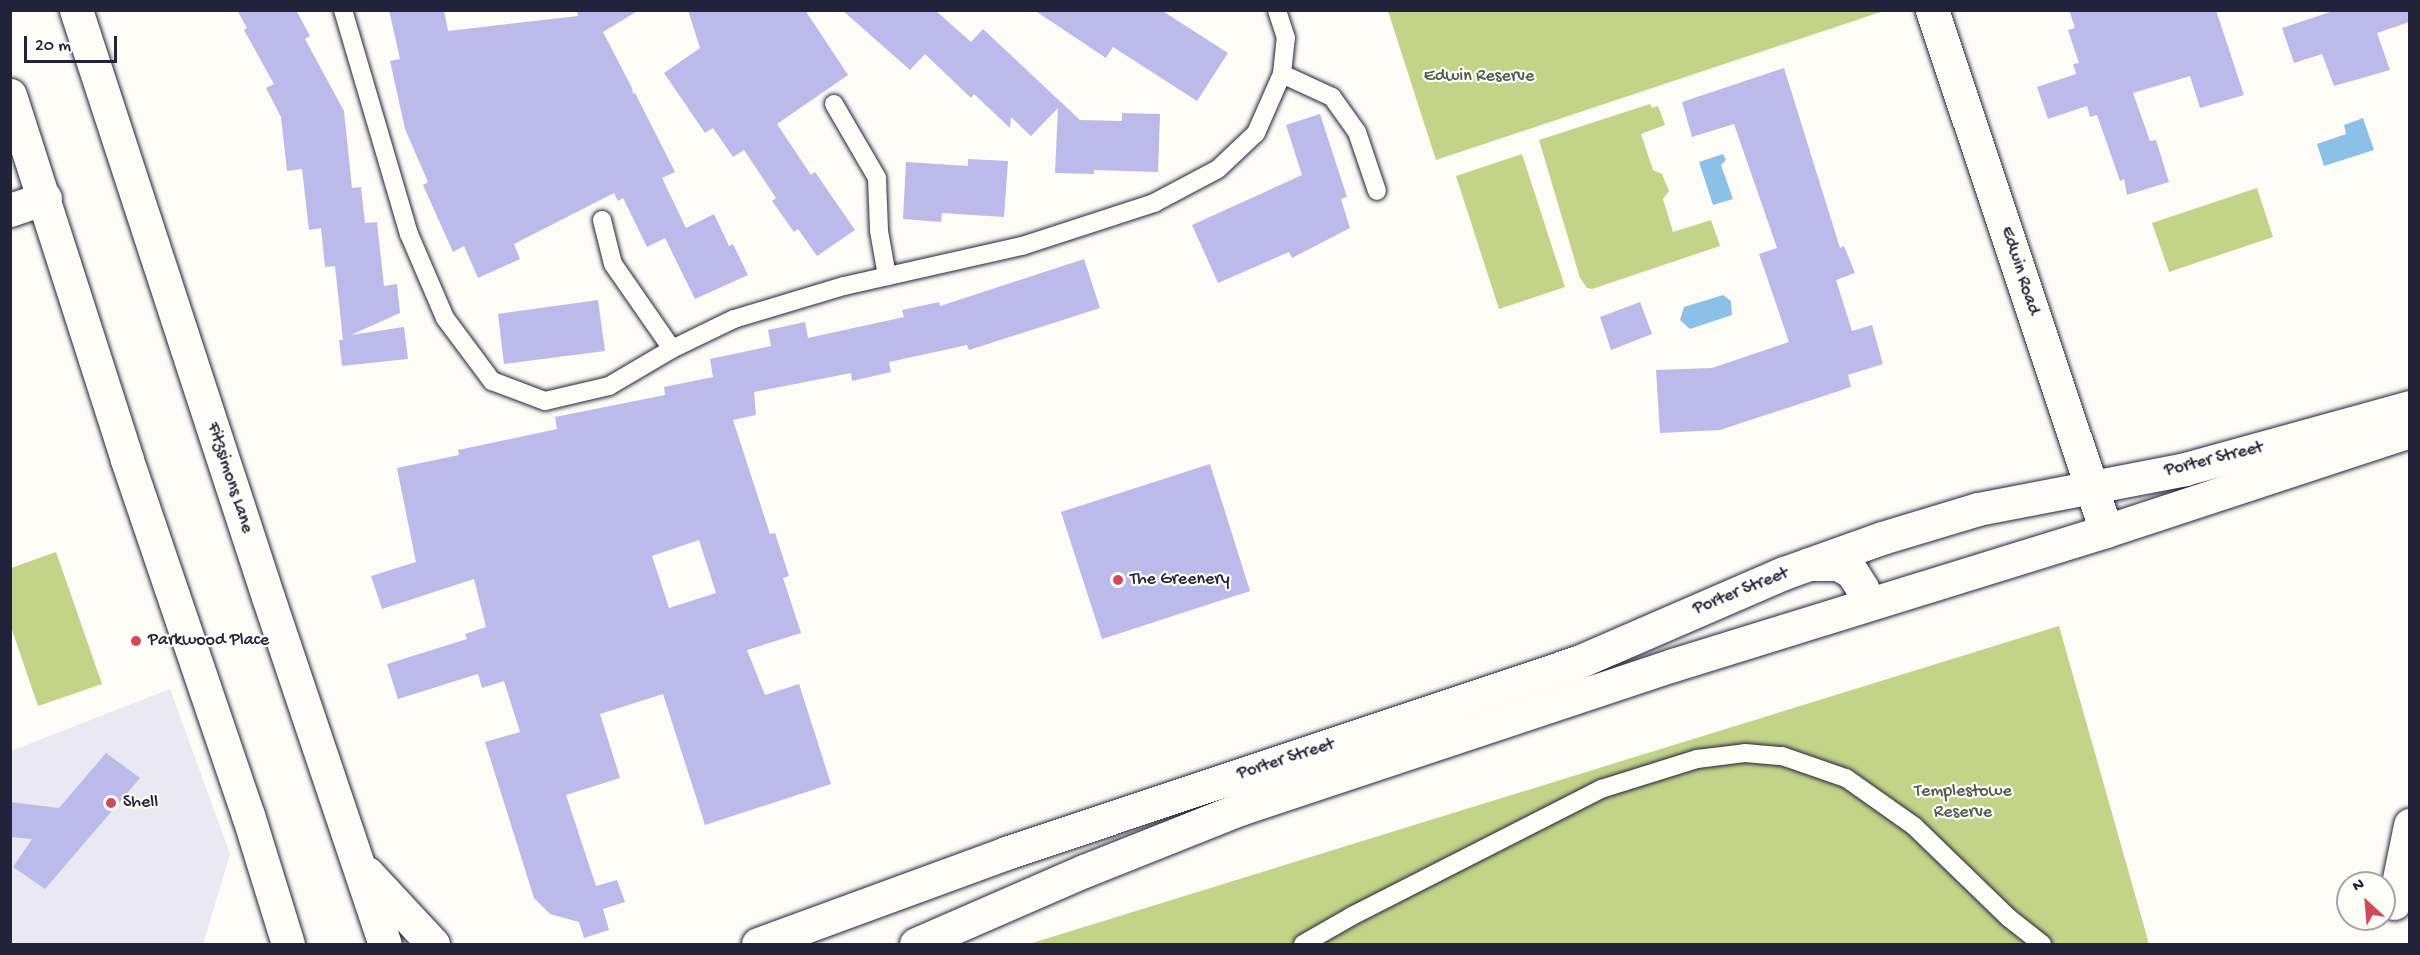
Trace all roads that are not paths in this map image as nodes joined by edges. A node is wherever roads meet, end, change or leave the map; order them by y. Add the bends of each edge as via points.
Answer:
1 (76, 10) edge
2 (343, 10) edge
3 (1277, 10) edge
4 (1932, 10) edge
5 (1282, 74) junction
6 (10, 95) edge
7 (834, 104) dead end
8 (1377, 191) dead end
9 (45, 198) junction
10 (10, 210) edge
11 (602, 220) dead end
12 (887, 276) junction
13 (672, 349) junction
14 (2409, 407) edge
15 (2409, 431) edge
16 (2092, 486) junction
17 (2106, 531) junction
18 (1809, 564) junction
19 (1864, 605) junction
20 (2409, 825) edge
21 (358, 863) junction
22 (2396, 893) edge
23 (288, 945) edge
24 (386, 945) edge
25 (433, 945) edge
26 (758, 945) edge
27 (916, 945) edge
28 (1303, 945) edge
29 (2042, 945) edge

1 - 21 main road, Fitzsimons Lane
2 - 13 lane via 409,234 445,318 492,381 545,401 609,386
3 - 5 lane via 1286,38
4 - 16 main road, Edwin Road
5 - 8 lane via 1332,97 1357,132
5 - 12 lane via 1256,133 1218,169 1154,203 1023,246
6 - 9 main road
7 - 12 lane via 878,178 879,231
9 - 10 main road
9 - 23 main road via 127,460 248,814
11 - 13 lane via 613,264
12 - 13 lane via 789,300 734,319
14 - 16 main road, Porter Street via 2185,469
15 - 17 main road, Porter Street
16 - 17 main road, Edwin Road
16 - 18 main road, Porter Street via 1978,509
17 - 19 main road, Porter Street
18 - 19 main road, Porter Street via 1838,564 1852,572 1862,588
18 - 26 main road, Porter Street via 1578,662 1006,853
19 - 27 main road, Porter Street via 1219,816
20 - 22 main road
21 - 24 main road, Fitzsimons Lane
21 - 25 main road
28 - 29 lane via 1600,789 1697,759 1745,753 1782,756 1846,778 1914,826

